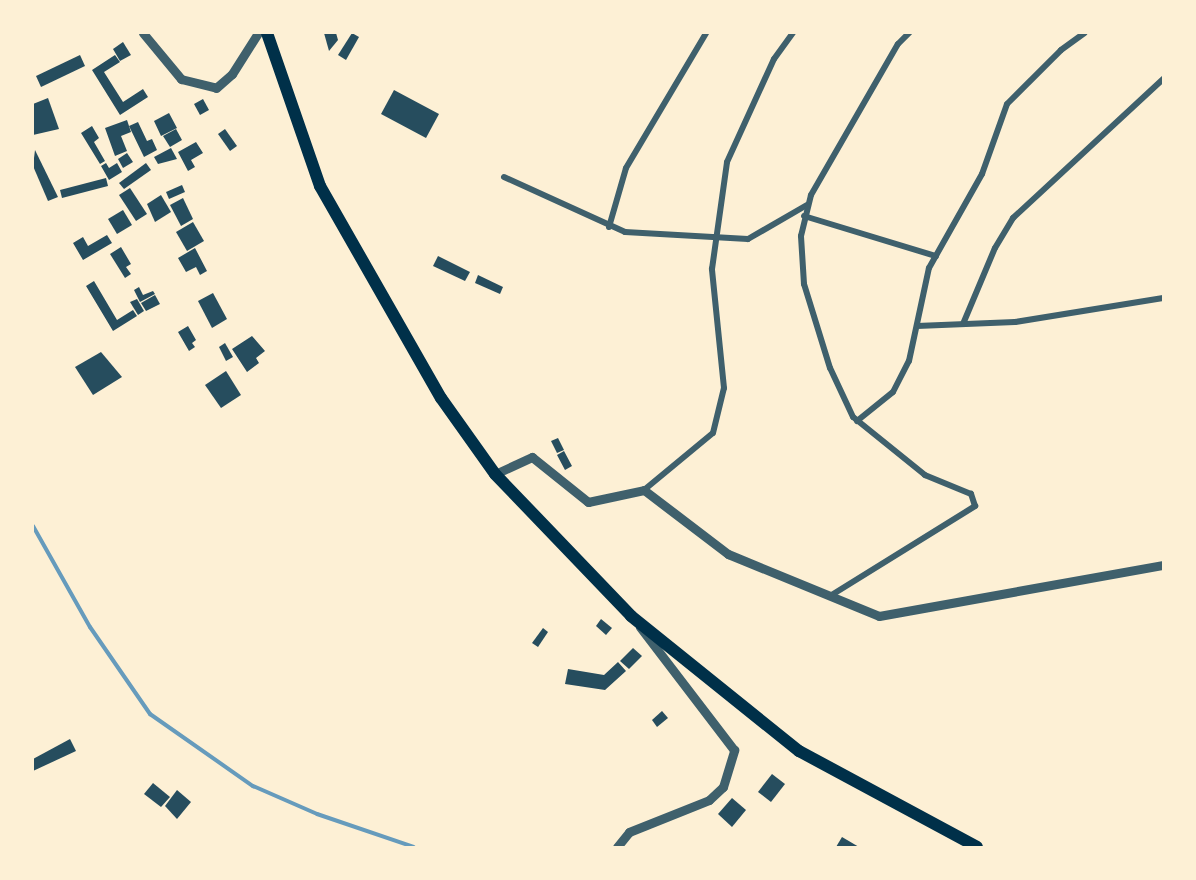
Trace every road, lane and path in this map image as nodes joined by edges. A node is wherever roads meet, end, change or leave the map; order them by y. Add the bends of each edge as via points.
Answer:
1 (143, 33) edge
2 (258, 33) edge
3 (267, 33) edge
4 (706, 33) edge
5 (793, 33) edge
6 (909, 33) edge
7 (1084, 33) edge
8 (1163, 79) edge
9 (504, 177) dead end
10 (807, 205) junction
11 (804, 216) junction
12 (609, 227) junction
13 (716, 239) junction
14 (936, 256) junction
15 (1163, 298) edge
16 (963, 324) junction
17 (918, 326) junction
18 (857, 421) junction
19 (495, 474) junction
20 (644, 490) junction
21 (1163, 565) edge
22 (829, 596) junction
23 (631, 616) junction
24 (618, 846) edge
25 (978, 847) edge

1 - 2 street via 181,79 216,88 232,74
3 - 19 highway via 320,186 441,398
4 - 12 street via 626,168
5 - 13 street via 774,59 727,162
6 - 10 street via 892,54
7 - 14 street via 1006,104 982,174
8 - 16 street via 1013,218 995,248
9 - 12 street
10 - 11 street
10 - 13 street via 789,212 756,237
11 - 14 street
11 - 18 street via 801,236 808,305 830,368
12 - 13 street via 625,232
13 - 20 street via 712,269 724,388 713,433
14 - 17 street via 929,268
15 - 16 street via 1066,316
16 - 17 street
17 - 18 street via 909,361 893,392
18 - 22 street via 926,475 971,494 975,506
19 - 20 street via 532,457 588,502
19 - 23 highway
20 - 22 street via 728,554
21 - 22 street via 879,616
23 - 24 street via 734,750 723,787 709,800 629,832
23 - 25 highway via 799,751

